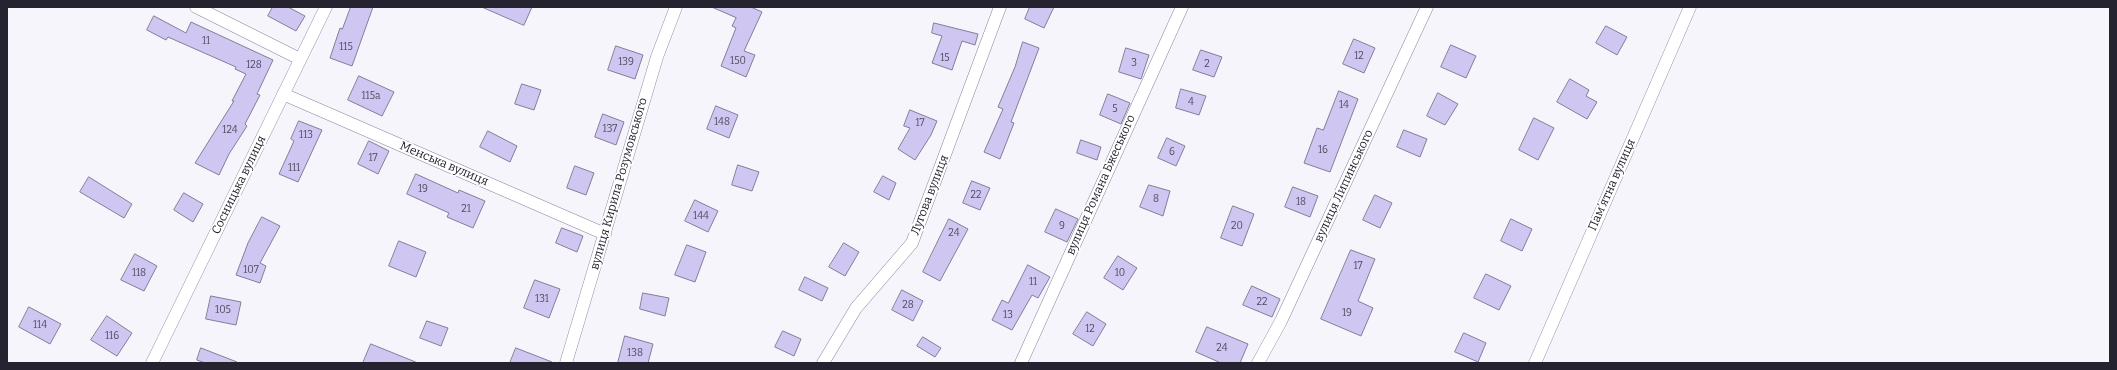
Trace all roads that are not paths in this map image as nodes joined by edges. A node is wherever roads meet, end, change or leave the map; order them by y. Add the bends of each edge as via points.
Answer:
1 (196, 7) edge
2 (326, 7) edge
3 (676, 7) edge
4 (1000, 7) edge
5 (1182, 7) edge
6 (1427, 7) edge
7 (1690, 7) edge
8 (300, 59) junction
9 (283, 94) junction
10 (605, 234) junction
11 (152, 363) edge
12 (566, 363) edge
13 (823, 363) edge
14 (1021, 363) edge
15 (1258, 363) edge
16 (1535, 363) edge

1 - 8 street
2 - 8 street, Сосницька вулиця
3 - 10 street, вулиця Кирила Розумовського via 657,57
4 - 13 street, Лугова вулиця via 912,243 856,308
5 - 14 street, вулиця Романа Бжеського
6 - 15 street, вулиця Липинського via 1285,314
7 - 16 street, Памʼятна вулиця
8 - 9 street, Сосницька вулиця
9 - 10 street, Менська вулиця
9 - 11 street, Сосницька вулиця
10 - 12 street, вулиця Кирила Розумовського

